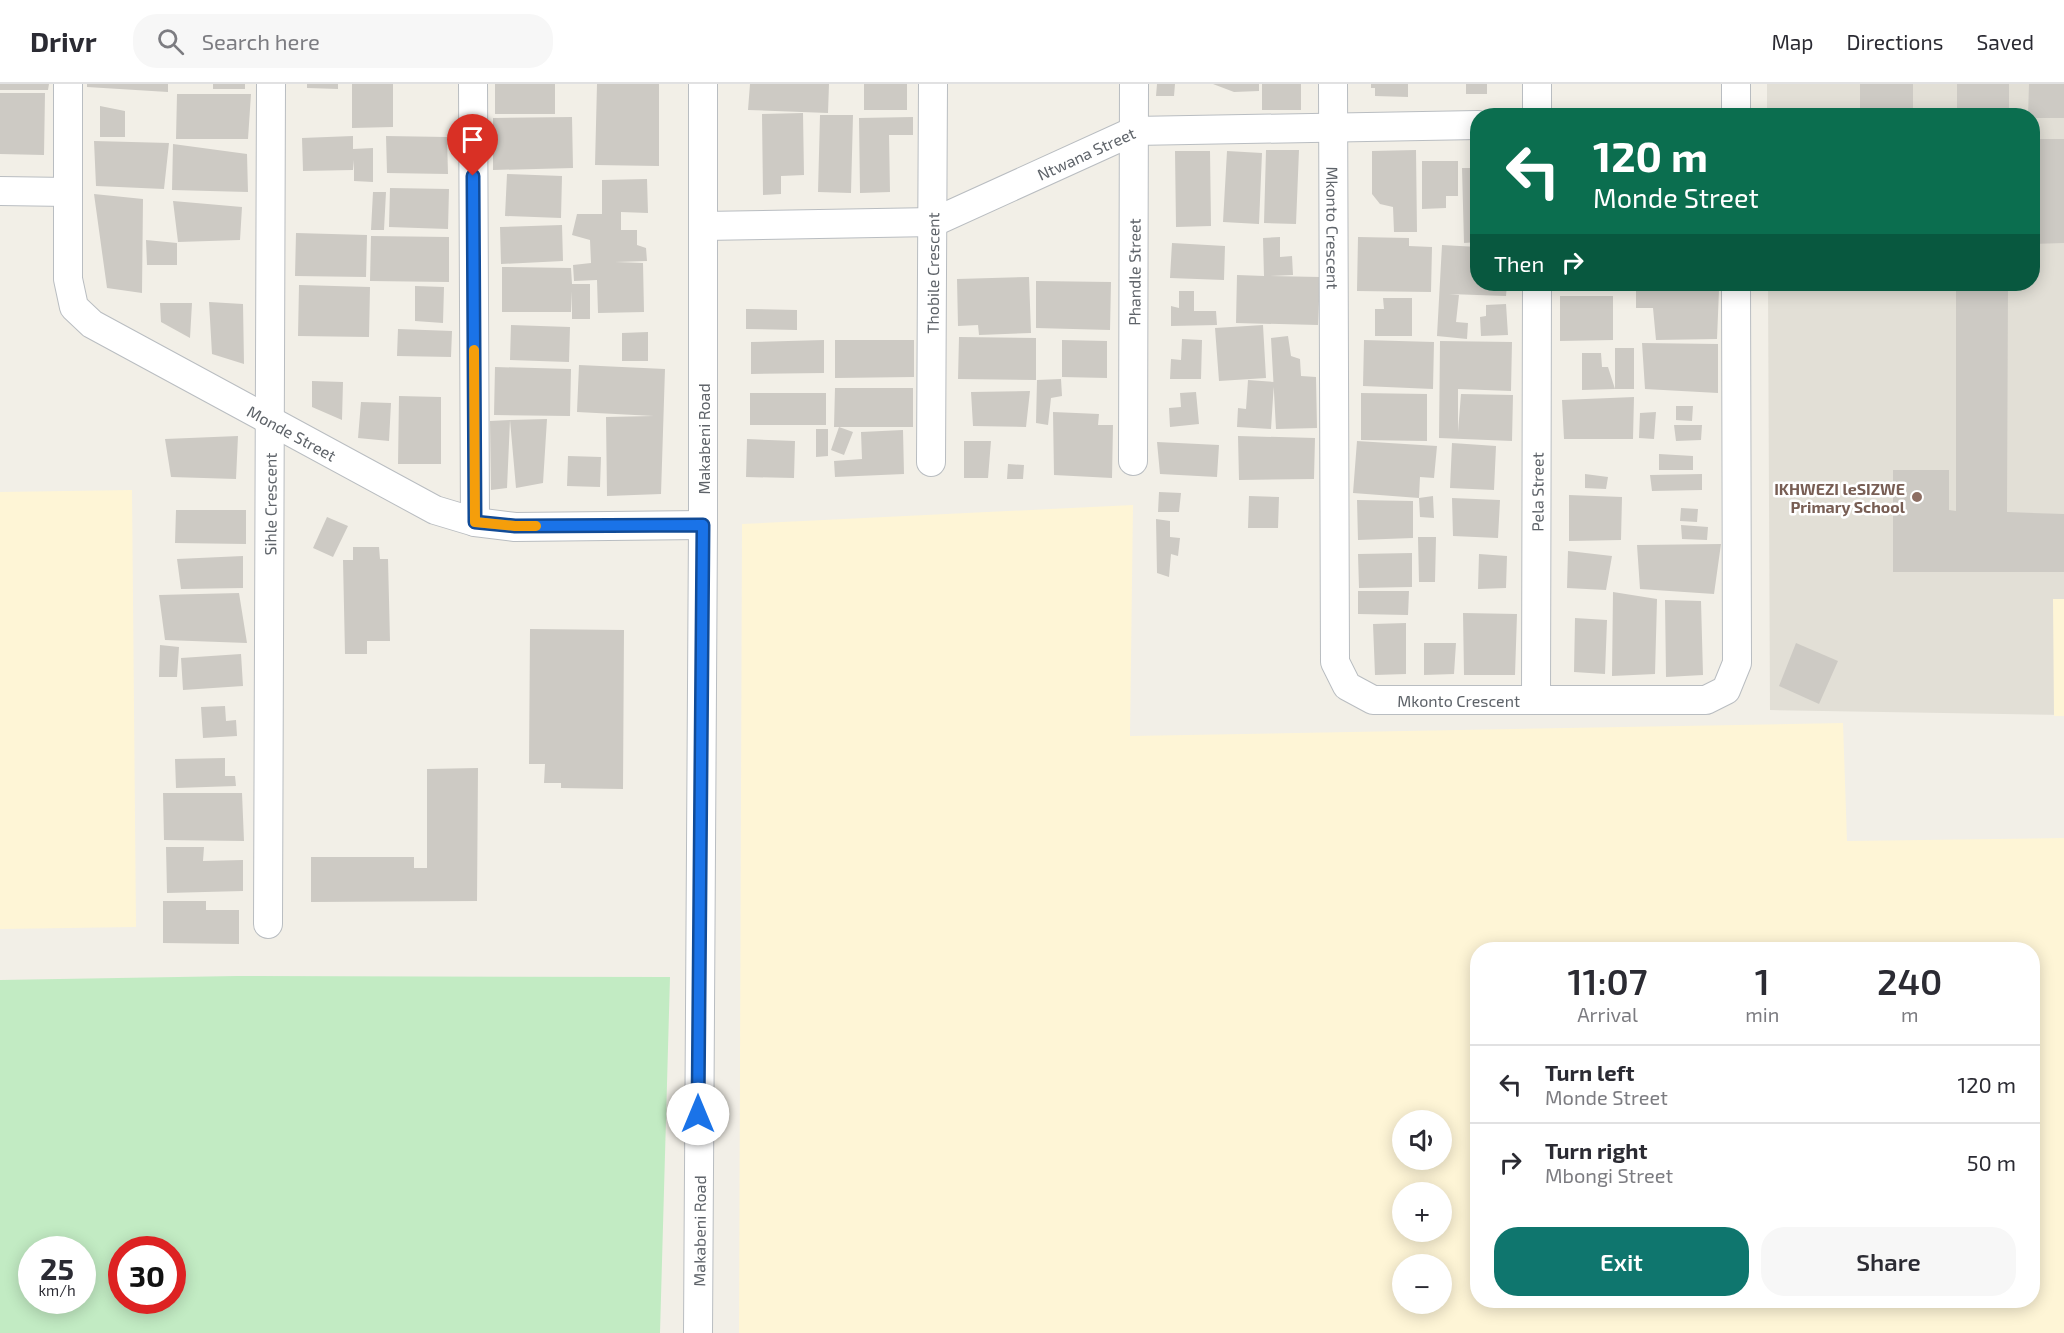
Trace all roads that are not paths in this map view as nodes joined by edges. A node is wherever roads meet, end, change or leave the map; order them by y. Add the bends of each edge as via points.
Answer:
1 (68, 84) edge
2 (271, 84) edge
3 (473, 84) edge
4 (703, 84) edge
5 (933, 84) edge
6 (1134, 84) edge
7 (1333, 84) edge
8 (1537, 84) edge
9 (1736, 84) edge
10 (1537, 108) edge
11 (1736, 108) edge
12 (1470, 125) edge
13 (1333, 126) junction
14 (1134, 131) junction
15 (0, 191) edge
16 (68, 192) junction
17 (934, 222) junction
18 (703, 226) junction
19 (1537, 291) edge
20 (1736, 291) edge
21 (268, 420) junction
22 (1133, 461) dead end
23 (931, 462) dead end
24 (475, 522) junction
25 (703, 525) junction
26 (1536, 700) junction
27 (268, 924) dead end
28 (698, 1333) edge

1 - 16 street
2 - 21 street, Sihle Crescent
3 - 24 street
4 - 18 street, Makabeni Road
5 - 17 street, Thobile Crescent
6 - 14 street, Phandle Street
7 - 13 street
8 - 10 street
9 - 11 street
12 - 13 street, Ntwana Street
13 - 14 street, Ntwana Street
13 - 26 street, Mkonto Crescent via 1335,662 1347,686 1373,700
14 - 17 street, Ntwana Street
14 - 22 street, Phandle Street
15 - 16 street
16 - 21 street, Monde Street via 68,279 74,308 92,324
17 - 18 street, Ntwana Street
17 - 23 street, Thobile Crescent
18 - 25 street, Makabeni Road
19 - 26 street, Pela Street
20 - 26 street, Mkonto Crescent via 1737,663 1726,690 1706,700
21 - 24 street, Monde Street via 435,510
21 - 27 street, Sihle Crescent
24 - 25 street, Monde Street via 515,526
25 - 28 street, Makabeni Road

